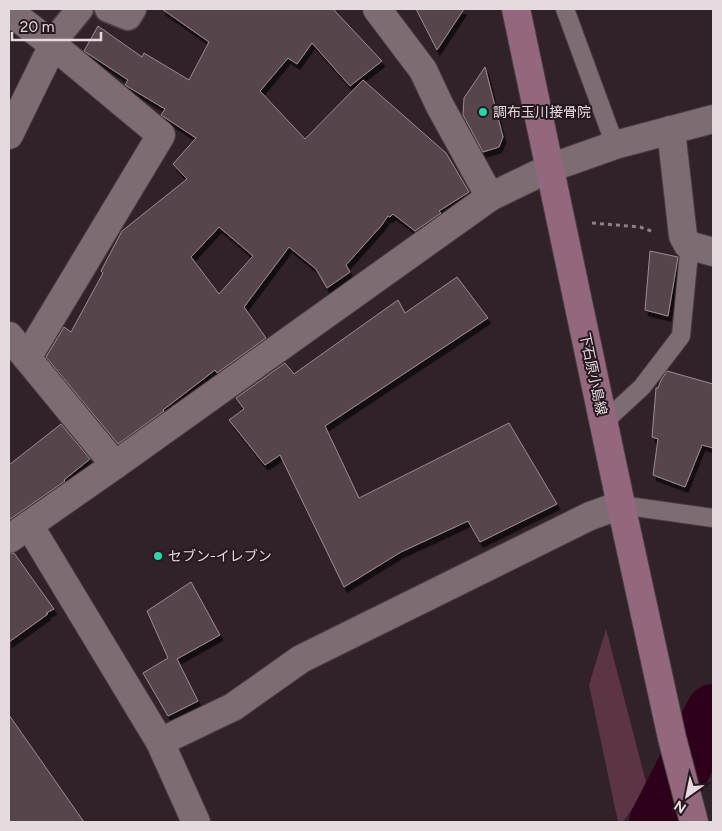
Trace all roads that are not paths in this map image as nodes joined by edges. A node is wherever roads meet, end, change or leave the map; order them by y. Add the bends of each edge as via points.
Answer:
1 (80, 9) edge
2 (108, 9) edge
3 (133, 9) edge
4 (377, 9) edge
5 (516, 9) edge
6 (565, 9) edge
7 (9, 11) edge
8 (53, 45) junction
9 (713, 119) edge
10 (671, 130) junction
11 (9, 135) edge
12 (615, 145) junction
13 (550, 168) junction
14 (490, 197) junction
15 (688, 245) junction
16 (713, 252) edge
17 (9, 336) edge
18 (27, 358) junction
19 (603, 423) junction
20 (115, 465) junction
21 (621, 505) junction
22 (713, 518) edge
23 (19, 532) edge
24 (160, 742) junction
25 (196, 822) edge
26 (694, 822) edge

1 - 8 street
2 - 3 street via 128,17
4 - 14 street via 422,70
5 - 13 main road, 下石原小島線
6 - 12 lane
7 - 8 street
8 - 11 street
8 - 18 street via 161,135
9 - 10 street
10 - 12 street
10 - 15 street via 683,236
12 - 13 street
13 - 14 street
13 - 19 main road, 下石原小島線
14 - 20 street
15 - 16 street
15 - 19 lane via 681,336 642,387
17 - 18 street
18 - 20 street
19 - 21 main road, 下石原小島線
20 - 23 street
21 - 22 lane
21 - 24 street via 590,516 301,659 233,707
21 - 26 main road, 下石原小島線 via 672,738
23 - 24 street
24 - 25 street

